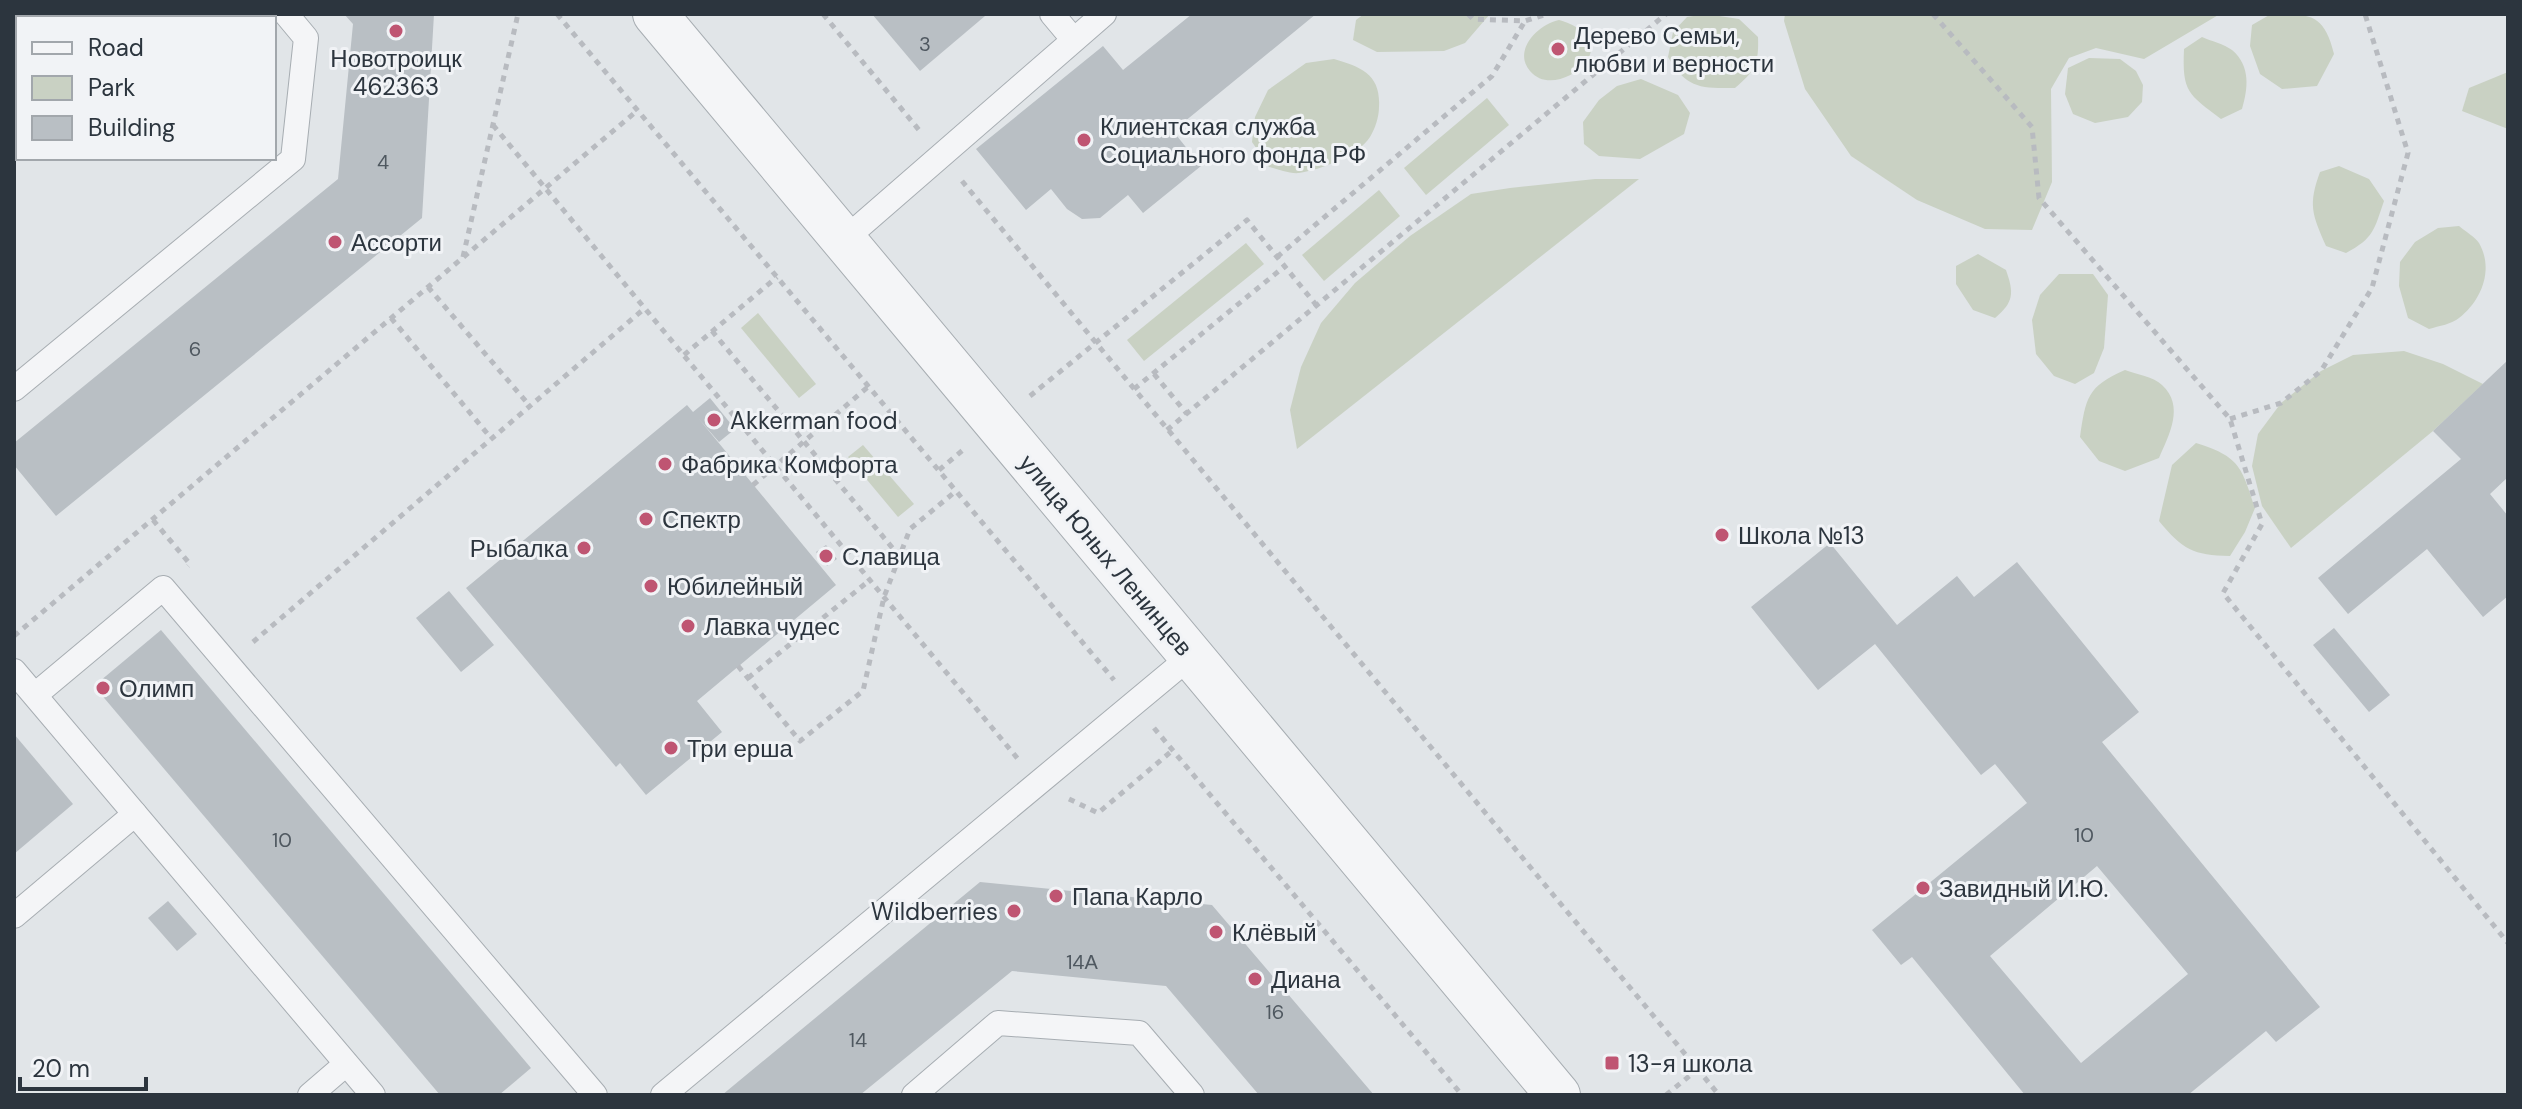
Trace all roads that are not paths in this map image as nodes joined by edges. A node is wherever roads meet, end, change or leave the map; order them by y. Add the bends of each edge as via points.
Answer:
1 (286, 14) edge
2 (655, 14) edge
3 (1052, 14) edge
4 (1104, 14) edge
5 (1073, 39) junction
6 (844, 240) junction
7 (14, 389) edge
8 (1191, 656) junction
9 (14, 671) edge
10 (35, 695) junction
11 (135, 814) junction
12 (14, 916) edge
13 (346, 1064) junction
14 (310, 1095) edge
15 (373, 1095) edge
16 (595, 1095) edge
17 (663, 1095) edge
18 (914, 1095) edge
19 (1192, 1095) edge
20 (1558, 1095) edge

1 - 7 lane via 306,38 293,159
2 - 6 street, улица Юных Ленинцев
3 - 5 lane
4 - 5 lane
5 - 6 lane
6 - 8 street, улица Юных Ленинцев
8 - 17 lane
8 - 20 street, улица Юных Ленинцев
9 - 10 lane
10 - 11 lane
10 - 16 lane via 163,588
11 - 12 lane
11 - 13 lane
13 - 14 lane
13 - 15 lane
18 - 19 lane via 998,1023 1139,1033

